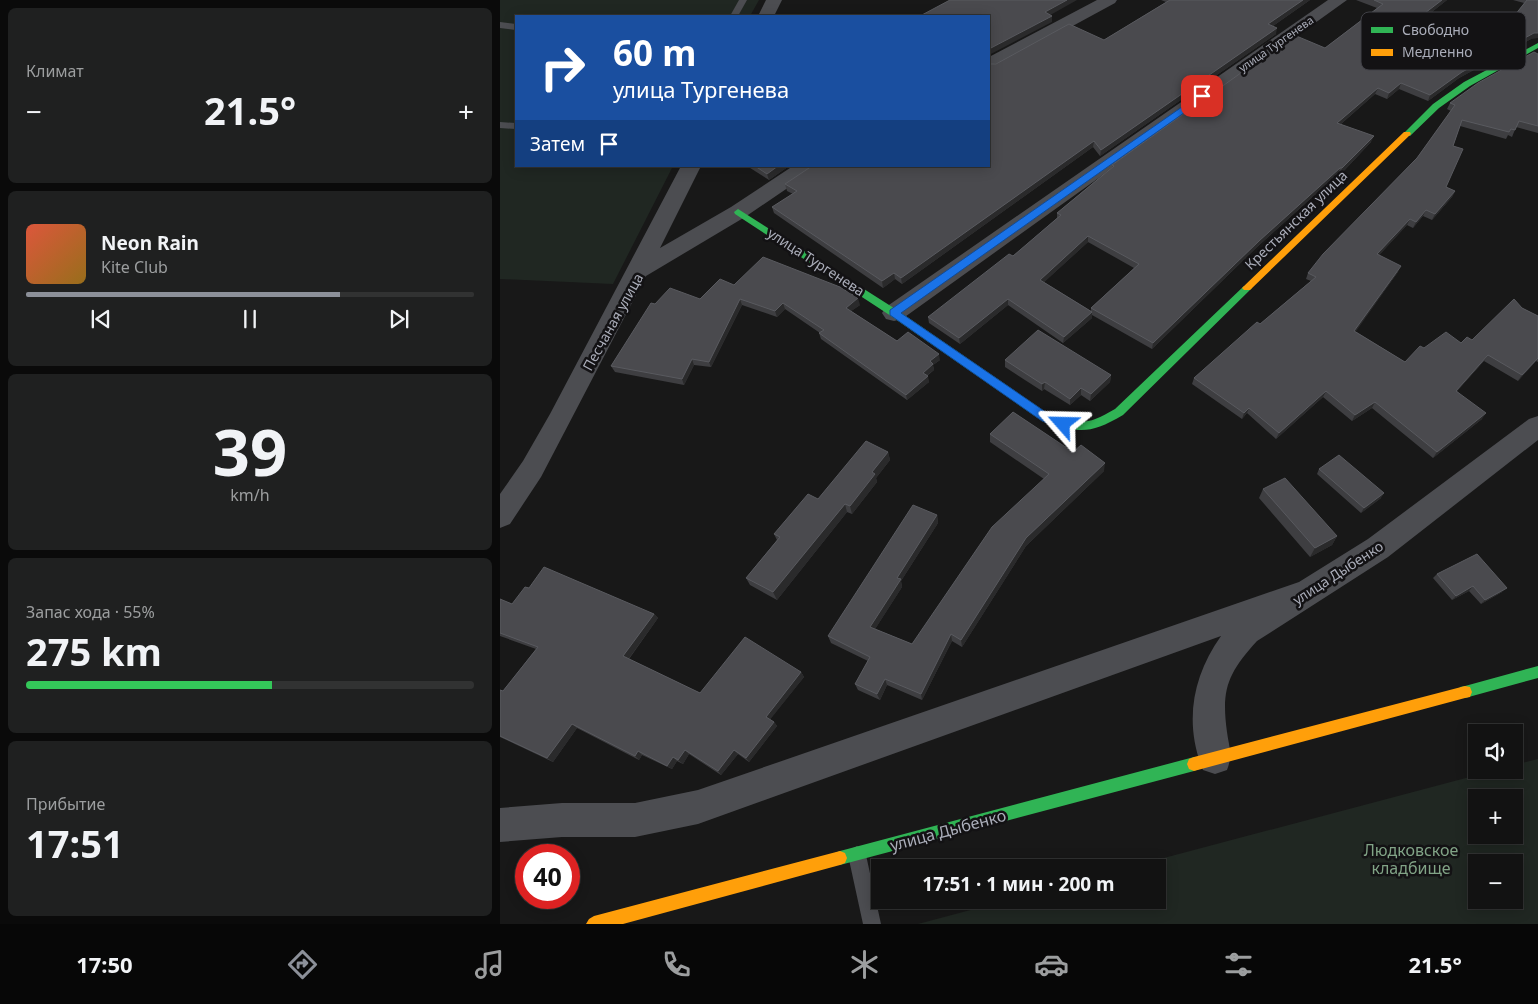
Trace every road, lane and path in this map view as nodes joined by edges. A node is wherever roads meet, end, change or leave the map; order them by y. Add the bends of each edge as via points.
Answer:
1 (743, 0) edge
2 (774, 0) edge
3 (1109, 0) edge
4 (1339, 0) edge
5 (735, 15) edge
6 (766, 15) edge
7 (500, 25) edge
8 (515, 27) edge
9 (1538, 45) edge
10 (1526, 52) edge
11 (990, 63) edge
12 (1492, 70) edge
13 (500, 125) edge
14 (515, 126) edge
15 (690, 167) edge
16 (806, 167) edge
17 (738, 212) junction
18 (638, 271) junction
19 (894, 313) junction
20 (1538, 426) edge
21 (1084, 427) joint
22 (500, 516) edge
23 (1308, 592) junction
24 (1538, 672) edge
25 (1215, 758) junction
26 (500, 825) edge
27 (857, 855) junction
28 (594, 924) edge
29 (872, 924) edge

1 - 5 lane
2 - 6 street
3 - 11 street
4 - 19 street, улица Тургенева
7 - 8 lane
9 - 10 street, Крестьянская улица
12 - 21 street, Крестьянская улица via 1436,106 1119,412 1103,423
13 - 14 lane
15 - 18 street
16 - 17 street, Песчаная улица
17 - 18 street, Песчаная улица
17 - 19 street, улица Тургенева
18 - 22 street, Песчаная улица via 532,469
19 - 21 street, улица Тургенева via 1046,418
20 - 23 street, улица Дыбенко via 1430,512
23 - 25 street, улица Дыбенко via 1246,631 1222,660 1208,700 1208,722
23 - 26 street via 698,807 635,820 562,820
24 - 25 street, улица Дыбенко
25 - 27 street, улица Дыбенко
27 - 28 street, улица Дыбенко
27 - 29 lane

